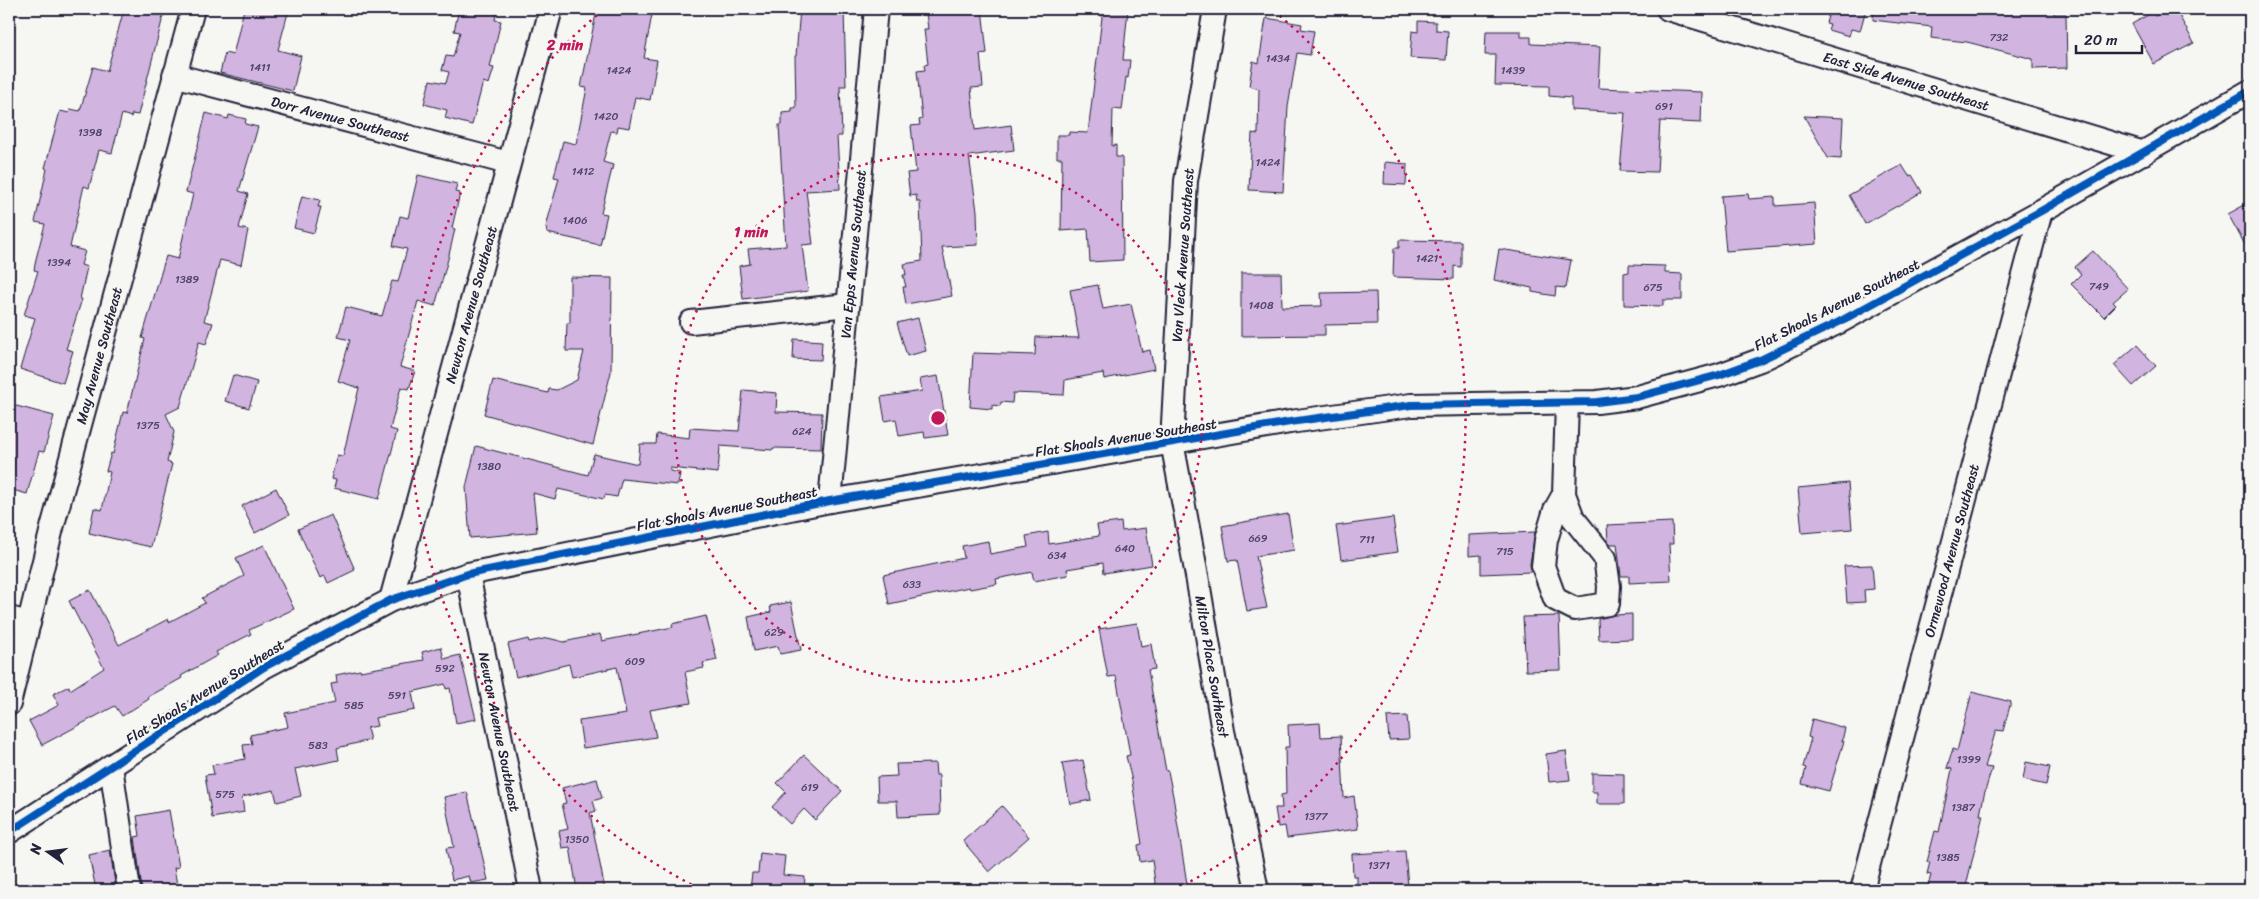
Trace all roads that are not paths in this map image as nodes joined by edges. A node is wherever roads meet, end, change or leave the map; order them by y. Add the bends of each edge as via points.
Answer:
1 (193, 9) edge
2 (551, 9) edge
3 (876, 9) edge
4 (1215, 9) edge
5 (1668, 9) edge
6 (174, 75) junction
7 (2250, 91) edge
8 (2144, 153) junction
9 (508, 163) junction
10 (2041, 211) junction
11 (848, 305) junction
12 (691, 322) dead end
13 (1567, 403) junction
14 (1172, 442) junction
15 (1564, 494) junction
16 (830, 501) junction
17 (468, 574) junction
18 (391, 600) junction
19 (19, 621) edge
20 (9, 704) edge
21 (112, 766) junction
22 (9, 832) edge
23 (129, 890) edge
24 (531, 890) edge
25 (1257, 890) edge
26 (1862, 890) edge

1 - 6 street, May Avenue Southeast
2 - 9 street, Newton Avenue Southeast
3 - 11 street, Van Epps Avenue Southeast
4 - 14 street, Van Vleck Avenue Southeast via 1186,181
5 - 8 street, East Side Avenue Southeast
6 - 9 street, Dorr Avenue Southeast
6 - 19 street, May Avenue Southeast via 52,528
7 - 8 street, Flat Shoals Avenue Southeast
8 - 10 street, Flat Shoals Avenue Southeast
9 - 18 street, Newton Avenue Southeast
10 - 13 street, Flat Shoals Avenue Southeast via 1839,322 1760,360 1672,389 1597,402
10 - 26 street, Ormewood Avenue Southeast
11 - 12 street
11 - 16 street, Van Epps Avenue Southeast
13 - 14 street, Flat Shoals Avenue Southeast via 1411,405
13 - 15 street
14 - 16 street, Flat Shoals Avenue Southeast
14 - 25 street, Milton Place Southeast via 1223,731
15 - 15 street via 1555,510 1546,540 1543,566 1555,599 1575,609 1608,604 1606,558 1573,518
16 - 17 street, Flat Shoals Avenue Southeast
17 - 18 street, Flat Shoals Avenue Southeast
17 - 24 street, Newton Avenue Southeast
18 - 21 street, Flat Shoals Avenue Southeast via 264,667
19 - 20 street, May Avenue Southeast
21 - 22 street, Flat Shoals Avenue Southeast
21 - 23 street

